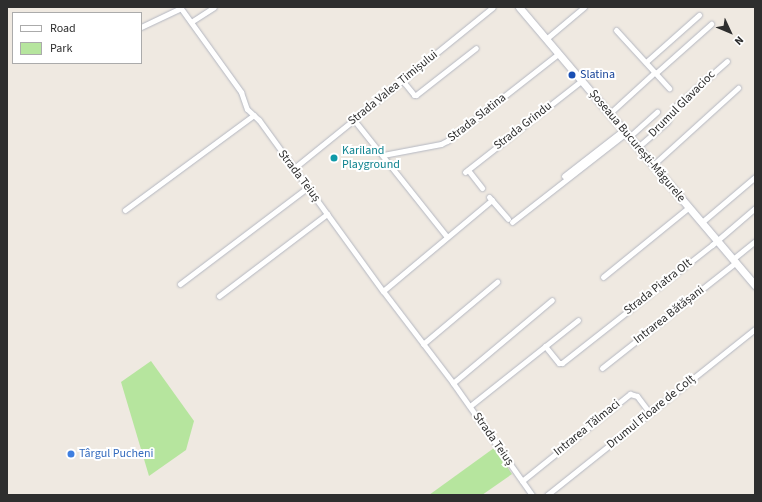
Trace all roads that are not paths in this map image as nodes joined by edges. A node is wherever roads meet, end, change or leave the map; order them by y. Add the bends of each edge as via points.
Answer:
1 (181, 7) edge
2 (214, 7) edge
3 (493, 7) edge
4 (519, 7) edge
5 (584, 7) edge
6 (699, 15) dead end
7 (191, 22) junction
8 (710, 24) dead end
9 (142, 26) edge
10 (616, 30) dead end
11 (546, 40) junction
12 (476, 48) dead end
13 (558, 54) junction
14 (727, 61) dead end
15 (646, 62) junction
16 (655, 72) junction
17 (402, 80) junction
18 (581, 81) junction
19 (669, 88) dead end
20 (738, 88) dead end
21 (657, 112) dead end
22 (609, 114) junction
23 (254, 115) junction
24 (354, 120) junction
25 (626, 133) junction
26 (638, 147) junction
27 (383, 155) junction
28 (653, 165) junction
29 (293, 169) junction
30 (564, 176) dead end
31 (755, 176) edge
32 (307, 188) junction
33 (482, 188) dead end
34 (689, 207) junction
35 (755, 208) edge
36 (125, 210) dead end
37 (327, 214) junction
38 (702, 222) junction
39 (447, 237) junction
40 (717, 241) junction
41 (755, 241) edge
42 (734, 260) junction
43 (603, 277) dead end
44 (497, 282) dead end
45 (180, 284) dead end
46 (755, 285) edge
47 (383, 291) junction
48 (219, 296) dead end
49 (552, 300) dead end
50 (578, 320) dead end
51 (755, 329) edge
52 (423, 344) junction
53 (545, 346) junction
54 (602, 368) dead end
55 (453, 383) junction
56 (470, 406) junction
57 (650, 413) junction
58 (522, 481) junction
59 (532, 495) edge
60 (547, 495) edge

1 - 7 street, Strada Teiuș
1 - 9 street
2 - 7 street
3 - 17 street, Strada Valea Timișului
4 - 11 main road, Șoseaua București-Măgurele
5 - 11 street
6 - 15 street
7 - 23 street, Strada Teiuș via 239,88 247,109
8 - 16 street
10 - 15 street
11 - 13 main road, Șoseaua București-Măgurele
12 - 17 street via 416,95
13 - 18 main road, Șoseaua București-Măgurele
13 - 27 street, Strada Slatina via 447,141
14 - 26 street, Drumul Glavacioc via 676,106 667,122
15 - 16 street
16 - 19 street
16 - 22 street
17 - 24 street, Strada Valea Timișului
18 - 22 main road, Șoseaua București-Măgurele
18 - 33 street, Strada Grindu via 466,171
20 - 28 street
21 - 25 street
22 - 25 main road, Șoseaua București-Măgurele
23 - 29 street, Strada Teiuș
23 - 36 street
24 - 27 street
24 - 29 street, Strada Valea Timișului
25 - 26 main road, Șoseaua București-Măgurele
25 - 30 street
25 - 39 street via 510,221 491,198
26 - 28 main road, Șoseaua București-Măgurele
27 - 39 street
28 - 34 main road, Șoseaua București-Măgurele
29 - 32 street, Strada Teiuș
31 - 38 street
32 - 37 street, Strada Teiuș
32 - 45 street
34 - 38 main road, Șoseaua București-Măgurele
34 - 43 street
35 - 40 street, Strada Piatra Olt
37 - 47 street, Strada Teiuș
37 - 48 street
38 - 40 main road, Șoseaua București-Măgurele
39 - 47 street
40 - 42 main road, Șoseaua București-Măgurele
40 - 53 street, Strada Piatra Olt via 560,363
41 - 42 street, Intrarea Bătășani
42 - 46 main road, Șoseaua București-Măgurele
42 - 54 street, Intrarea Bătășani
44 - 52 street
47 - 52 street, Strada Teiuș
49 - 55 street
50 - 53 street
51 - 57 street, Drumul Floare de Colț
52 - 55 street, Strada Teiuș
53 - 56 street
55 - 56 street, Strada Teiuș
56 - 58 street, Strada Teiuș
57 - 58 street, Intrarea Tălmaci via 636,396 630,394
57 - 60 street, Drumul Floare de Colț
58 - 59 street, Strada Teiuș

